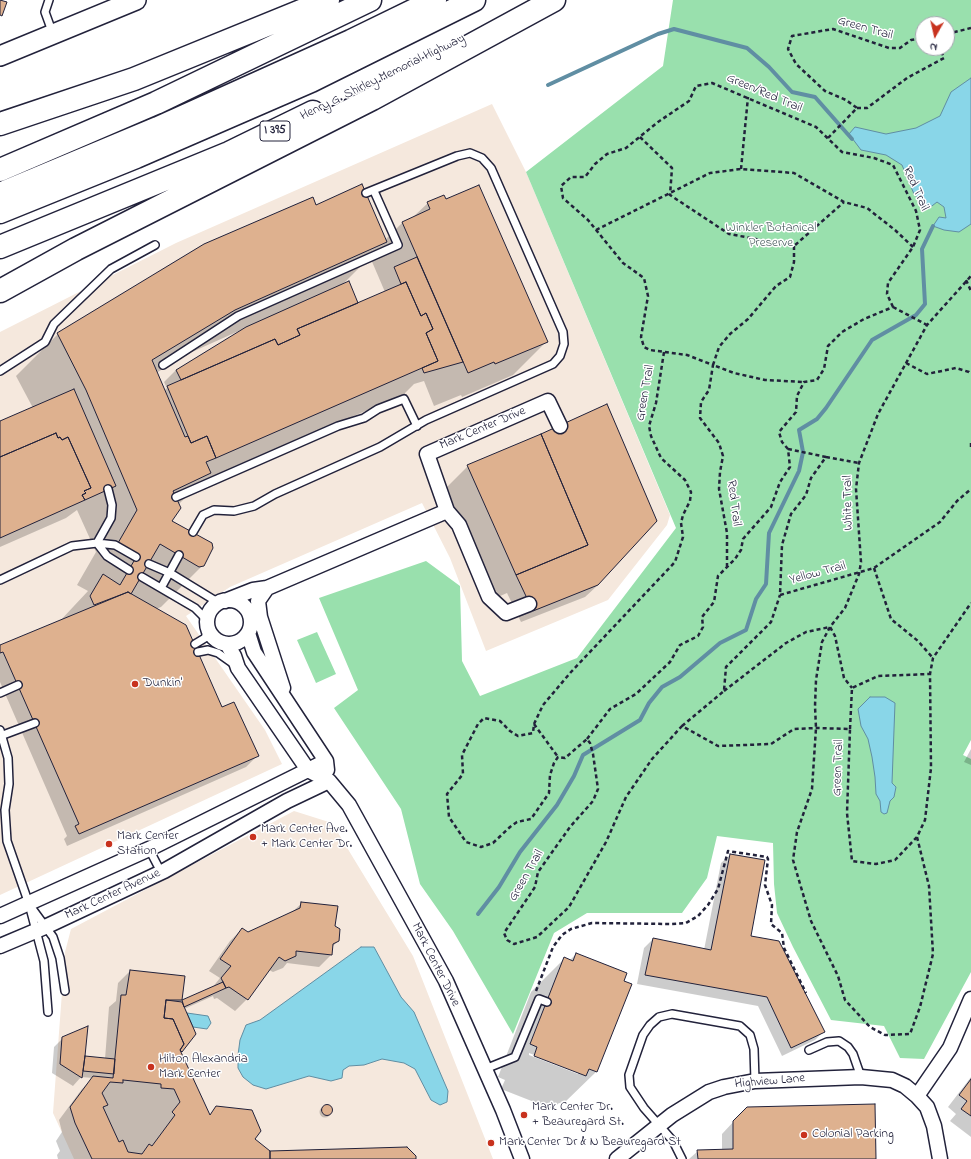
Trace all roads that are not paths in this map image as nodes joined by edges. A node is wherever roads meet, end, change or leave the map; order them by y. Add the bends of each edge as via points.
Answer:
1 (49, 0) edge
2 (136, 0) edge
3 (328, 0) edge
4 (370, 0) edge
5 (435, 0) edge
6 (474, 0) edge
7 (543, 0) edge
8 (554, 0) edge
9 (53, 34) junction
10 (0, 56) edge
11 (0, 124) edge
12 (0, 170) edge
13 (374, 190) junction
14 (366, 193) dead end
15 (0, 194) edge
16 (0, 212) edge
17 (155, 244) dead end
18 (0, 247) edge
19 (0, 291) edge
20 (163, 365) dead end
21 (0, 371) edge
22 (417, 426) junction
23 (560, 426) dead end
24 (108, 489) dead end
25 (176, 497) dead end
26 (447, 511) junction
27 (193, 532) dead end
28 (97, 543) junction
29 (179, 555) dead end
30 (136, 557) dead end
31 (149, 564) dead end
32 (129, 570) dead end
33 (170, 573) junction
34 (142, 577) dead end
35 (0, 580) edge
36 (161, 588) junction
37 (267, 588) junction
38 (222, 602) junction
39 (529, 604) dead end
40 (208, 624) junction
41 (248, 633) junction
42 (195, 644) dead end
43 (227, 644) junction
44 (198, 652) dead end
45 (238, 668) junction
46 (18, 685) dead end
47 (0, 693) edge
48 (285, 698) junction
49 (35, 722) dead end
50 (1, 733) edge
51 (2, 746) edge
52 (326, 762) junction
53 (308, 770) junction
54 (329, 781) junction
55 (149, 849) junction
56 (161, 872) junction
57 (29, 904) junction
58 (0, 916) edge
59 (41, 929) junction
60 (0, 946) edge
61 (65, 991) dead end
62 (971, 999) edge
63 (547, 1002) dead end
64 (48, 1012) dead end
65 (809, 1050) dead end
66 (485, 1069) junction
67 (861, 1078) junction
68 (755, 1081) junction
69 (917, 1096) junction
70 (659, 1125) junction
71 (522, 1159) edge
72 (617, 1159) edge
73 (682, 1159) edge
74 (940, 1159) edge

1 - 9 lane via 45,12
2 - 9 main road
3 - 11 highway via 134,79
4 - 12 highway via 156,103
5 - 15 highway via 158,128
6 - 16 highway via 311,81 136,157
7 - 18 highway, Henry G. Shirley Memorial Highway / I 395 via 229,153
8 - 19 highway via 372,99 76,249
9 - 10 main road
13 - 14 lane
13 - 20 lane via 398,245 238,316
13 - 22 lane via 456,156 470,153 482,158 491,168 563,332 564,344 560,356 552,364
17 - 21 lane via 112,269 54,324 45,342
22 - 25 lane via 404,399
22 - 27 lane via 380,447 254,506 234,511 214,510 203,516
23 - 26 street, Mark Center Drive via 548,401 426,454
24 - 28 lane via 112,505 111,518
26 - 37 street
26 - 39 street, Mark Center Drive via 459,525 489,597 506,613
28 - 30 lane via 115,545
28 - 32 lane via 107,556
28 - 35 lane via 72,546
29 - 33 lane
31 - 33 lane
33 - 36 lane
33 - 38 lane
34 - 36 lane
36 - 40 lane via 195,608
37 - 38 street via 253,590
37 - 48 street, Mark Center Drive via 258,601 260,617
38 - 40 street via 210,611
38 - 41 street via 237,602 247,610 251,622
40 - 42 lane via 204,638
40 - 43 street via 215,639
41 - 43 street via 239,642
41 - 48 street, Mark Center Drive via 254,652
43 - 45 street, Mark Center Drive
44 - 45 lane via 208,650 218,653
45 - 53 street, Mark Center Drive
46 - 47 lane
48 - 52 street, Mark Center Drive
49 - 50 lane
50 - 51 lane
51 - 57 lane via 8,758 9,784 5,810 7,841
52 - 53 street, Mark Center Avenue
52 - 54 street, Mark Center Drive
53 - 54 street, Mark Center Drive
53 - 55 street, Mark Center Avenue
54 - 56 street, Mark Center Avenue via 287,801
54 - 66 street, Mark Center Drive via 349,806 446,981
55 - 56 lane
55 - 57 street, Mark Center Avenue
56 - 59 street, Mark Center Avenue
57 - 58 street, Mark Center Avenue
57 - 59 lane
59 - 60 street, Mark Center Avenue
59 - 61 lane via 53,937 60,958
59 - 64 lane
62 - 69 street via 950,1048
63 - 66 lane via 539,999 516,1057
65 - 67 lane via 827,1042 839,1041 853,1054
66 - 71 street, Mark Center Drive
67 - 68 street, Highview Lane
67 - 69 street, Highview Lane via 892,1080
68 - 70 street, Highview Lane via 709,1092
68 - 70 lane via 754,1049 750,1035 740,1026 672,1014 659,1017 643,1035 629,1075 630,1087
69 - 74 street, Highview Lane via 927,1107 934,1126
70 - 72 street, Highview Lane
70 - 73 lane via 674,1141

